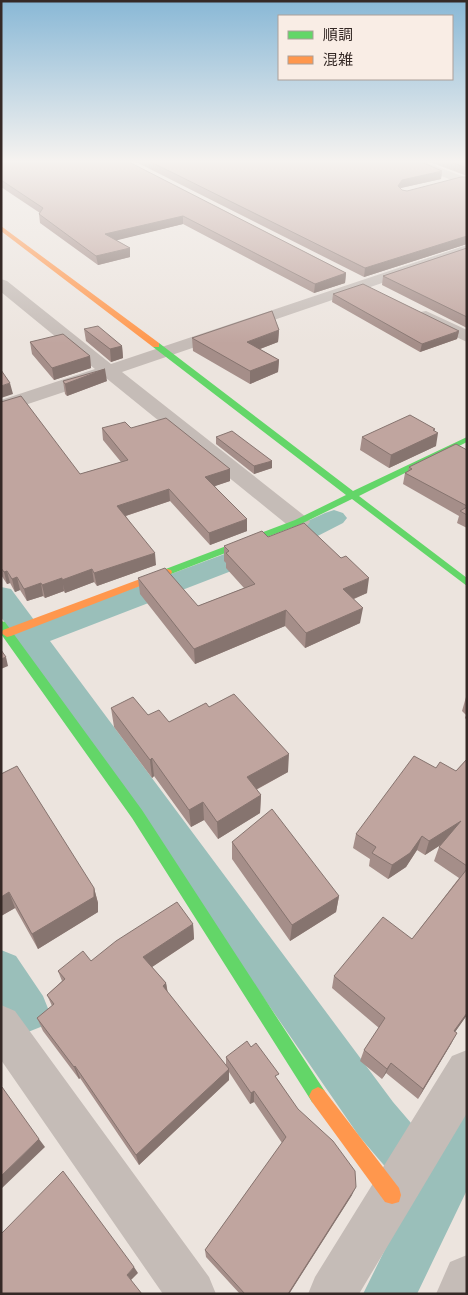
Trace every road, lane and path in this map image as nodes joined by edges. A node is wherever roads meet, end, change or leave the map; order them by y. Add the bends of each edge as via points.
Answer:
1 (1, 228) edge
2 (467, 249) edge
3 (345, 275) edge
4 (1, 284) edge
5 (363, 284) junction
6 (380, 293) edge
7 (415, 310) edge
8 (467, 337) edge
9 (165, 350) junction
10 (109, 370) junction
11 (1, 407) edge
12 (467, 439) edge
13 (352, 495) junction
14 (298, 522) junction
15 (467, 583) edge
16 (8, 629) edge
17 (1, 1025) edge
18 (467, 1071) edge
19 (398, 1184) junction
20 (467, 1279) edge
21 (192, 1294) edge
22 (332, 1294) edge
23 (460, 1294) edge

1 - 9 street
2 - 5 street
3 - 5 street
4 - 10 street
5 - 6 street
5 - 9 street
7 - 8 street
9 - 10 street
9 - 13 street
10 - 11 street
10 - 14 street
12 - 13 street
13 - 14 street
13 - 15 street
14 - 16 street via 36,622
16 - 19 street via 137,814 313,1089
17 - 21 street
18 - 19 street
19 - 22 street
20 - 23 street

